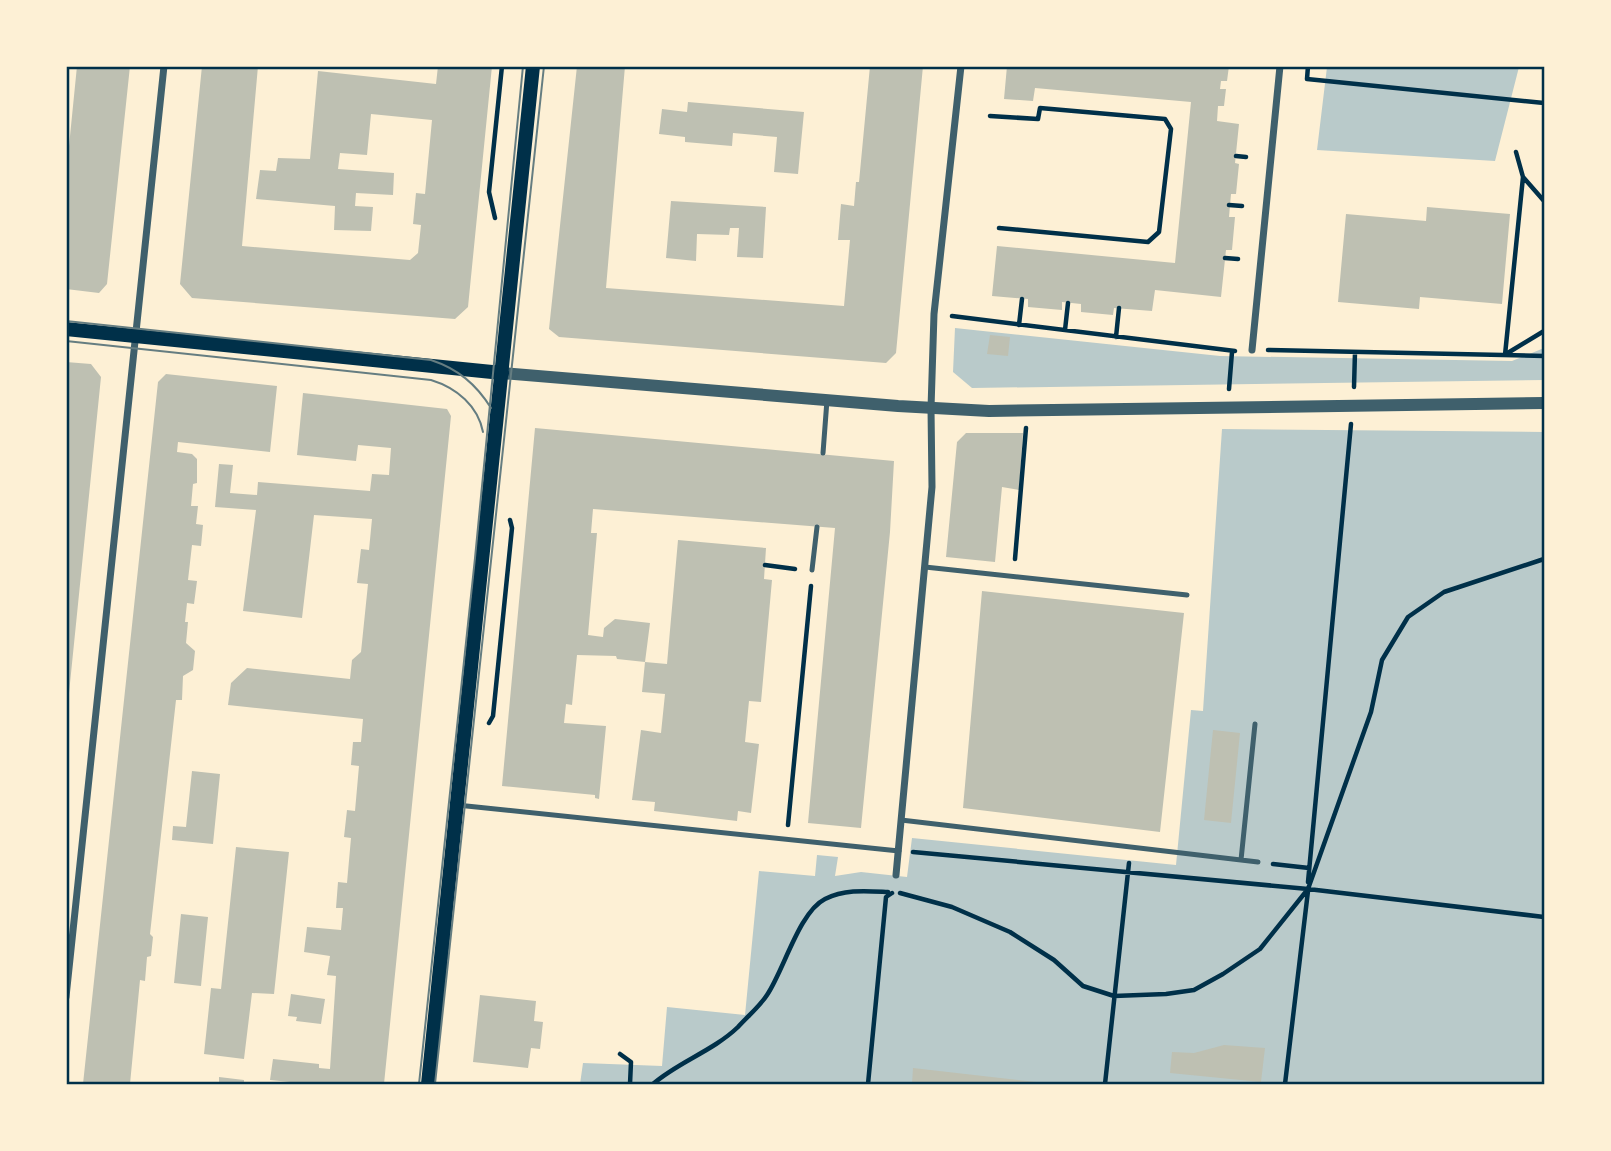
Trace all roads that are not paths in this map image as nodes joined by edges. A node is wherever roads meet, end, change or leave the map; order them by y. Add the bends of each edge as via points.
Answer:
1 (164, 66) edge
2 (533, 66) edge
3 (961, 66) edge
4 (1280, 66) edge
5 (66, 329) edge
6 (137, 335) junction
7 (1252, 350) dead end
8 (502, 373) junction
9 (827, 400) junction
10 (1545, 403) edge
11 (931, 408) junction
12 (823, 453) dead end
13 (817, 527) dead end
14 (925, 567) junction
15 (812, 570) road end
16 (1187, 595) dead end
17 (1255, 723) dead end
18 (457, 805) junction
19 (901, 820) junction
20 (898, 851) junction
21 (1241, 860) junction
22 (1258, 862) road end
23 (896, 875) road end
24 (66, 997) edge
25 (428, 1084) edge

1 - 6 street
2 - 8 main road
3 - 11 street via 934,314
4 - 7 street
5 - 6 main road
6 - 8 main road
6 - 24 street
8 - 9 street
8 - 18 main road
9 - 11 street
9 - 12 lane
10 - 11 street
11 - 14 street via 932,487
13 - 15 lane
14 - 16 lane
14 - 19 street
17 - 21 lane
18 - 20 lane
18 - 25 main road
19 - 20 street
19 - 21 lane
20 - 23 street
21 - 22 lane

